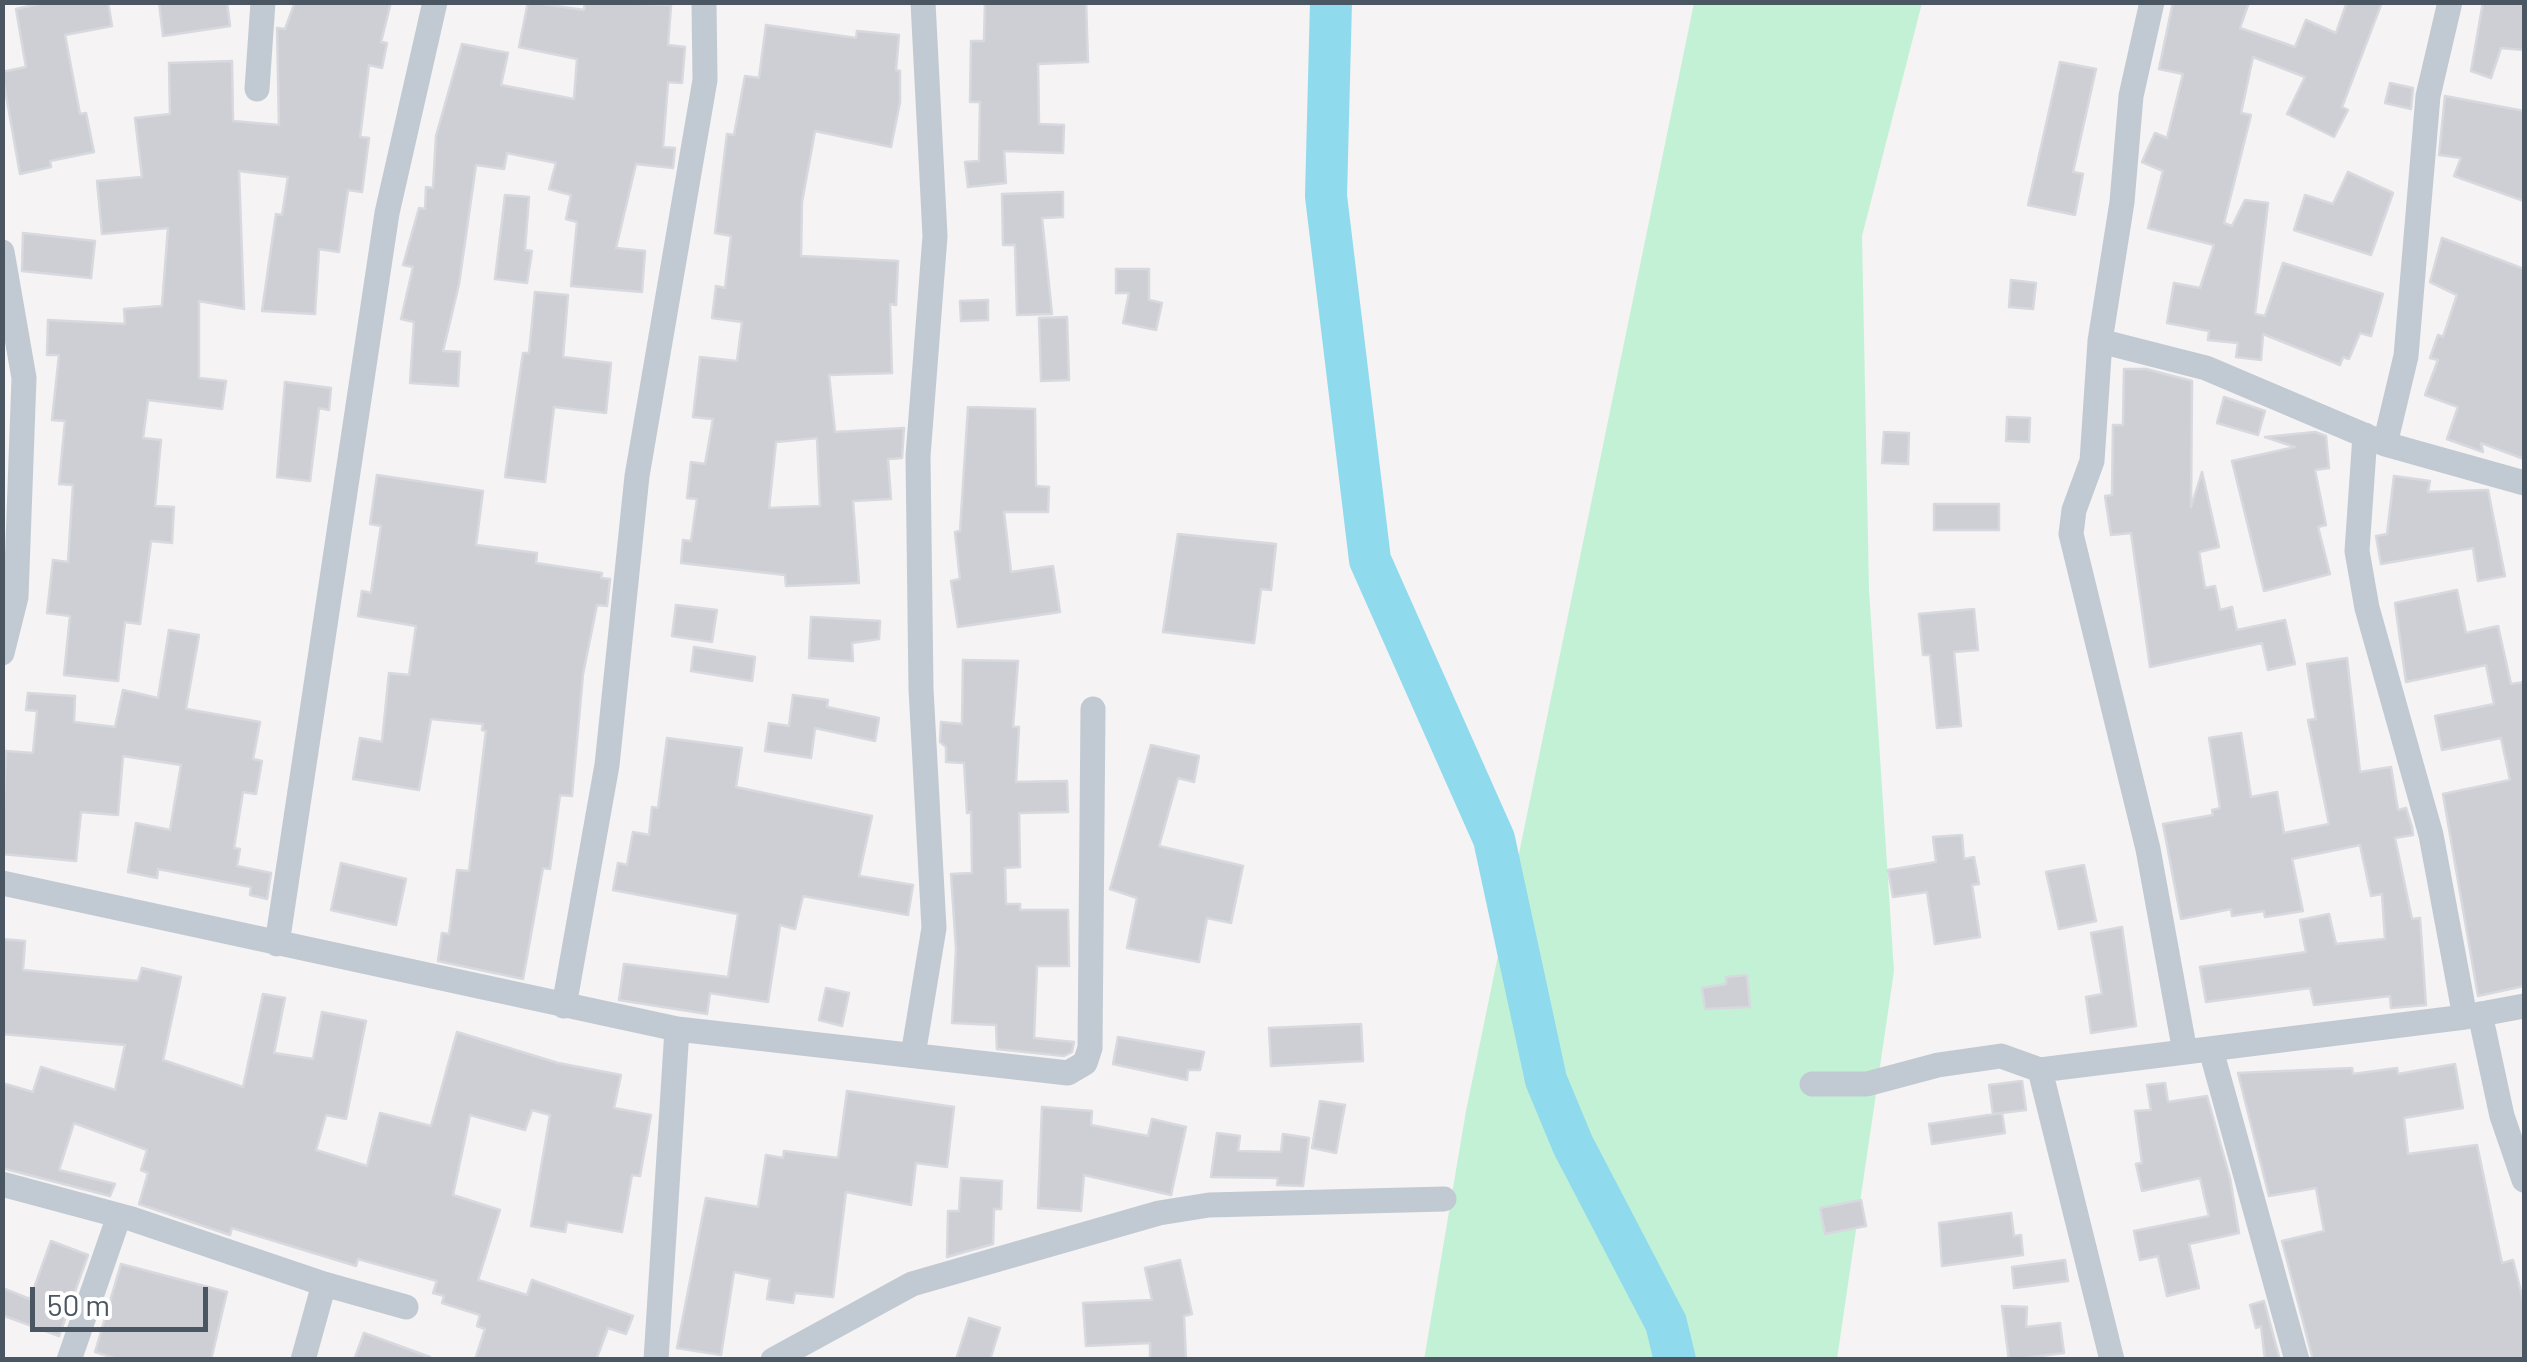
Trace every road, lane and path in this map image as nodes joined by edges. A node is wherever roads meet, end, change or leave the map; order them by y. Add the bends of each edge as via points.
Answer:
1 (263, 2) edge
2 (434, 2) edge
3 (704, 2) edge
4 (923, 2) edge
5 (2152, 2) edge
6 (2450, 2) edge
7 (258, 89) dead end
8 (2, 252) edge
9 (2100, 341) junction
10 (2375, 439) junction
11 (2524, 483) edge
12 (2, 653) edge
13 (1093, 708) dead end
14 (2, 882) edge
15 (276, 944) junction
16 (564, 1006) junction
17 (2524, 1006) edge
18 (2473, 1016) junction
19 (677, 1029) junction
20 (2212, 1050) junction
21 (2185, 1052) junction
22 (913, 1054) junction
23 (2040, 1070) junction
24 (1812, 1084) dead end
25 (2524, 1180) edge
26 (2, 1184) edge
27 (1444, 1199) dead end
28 (119, 1216) junction
29 (324, 1284) junction
30 (406, 1306) dead end
31 (69, 1360) edge
32 (303, 1360) edge
33 (656, 1360) edge
34 (773, 1360) edge
35 (2112, 1360) edge
36 (2297, 1360) edge

1 - 7 street
2 - 15 street via 387,213
3 - 16 street via 705,80 637,476 607,766
4 - 22 street via 935,236 918,456 934,928
5 - 9 street via 2131,96
6 - 10 street via 2428,96 2406,356
8 - 12 street via 24,378 16,597
9 - 10 street via 2206,368
9 - 21 street via 2092,461 2071,534 2148,849
10 - 11 street
10 - 18 street via 2356,513 2360,570
13 - 22 street via 1085,1063 1068,1074
14 - 15 street
15 - 16 street
16 - 19 street
17 - 18 street
18 - 20 street
18 - 25 street
19 - 22 street
19 - 33 street
20 - 21 street
20 - 36 street
21 - 23 street
23 - 24 street via 2001,1056 1867,1084
23 - 35 street
26 - 28 street
27 - 34 street via 1208,1206 1158,1214 912,1284
28 - 29 street
28 - 31 street
29 - 30 street
29 - 32 street

